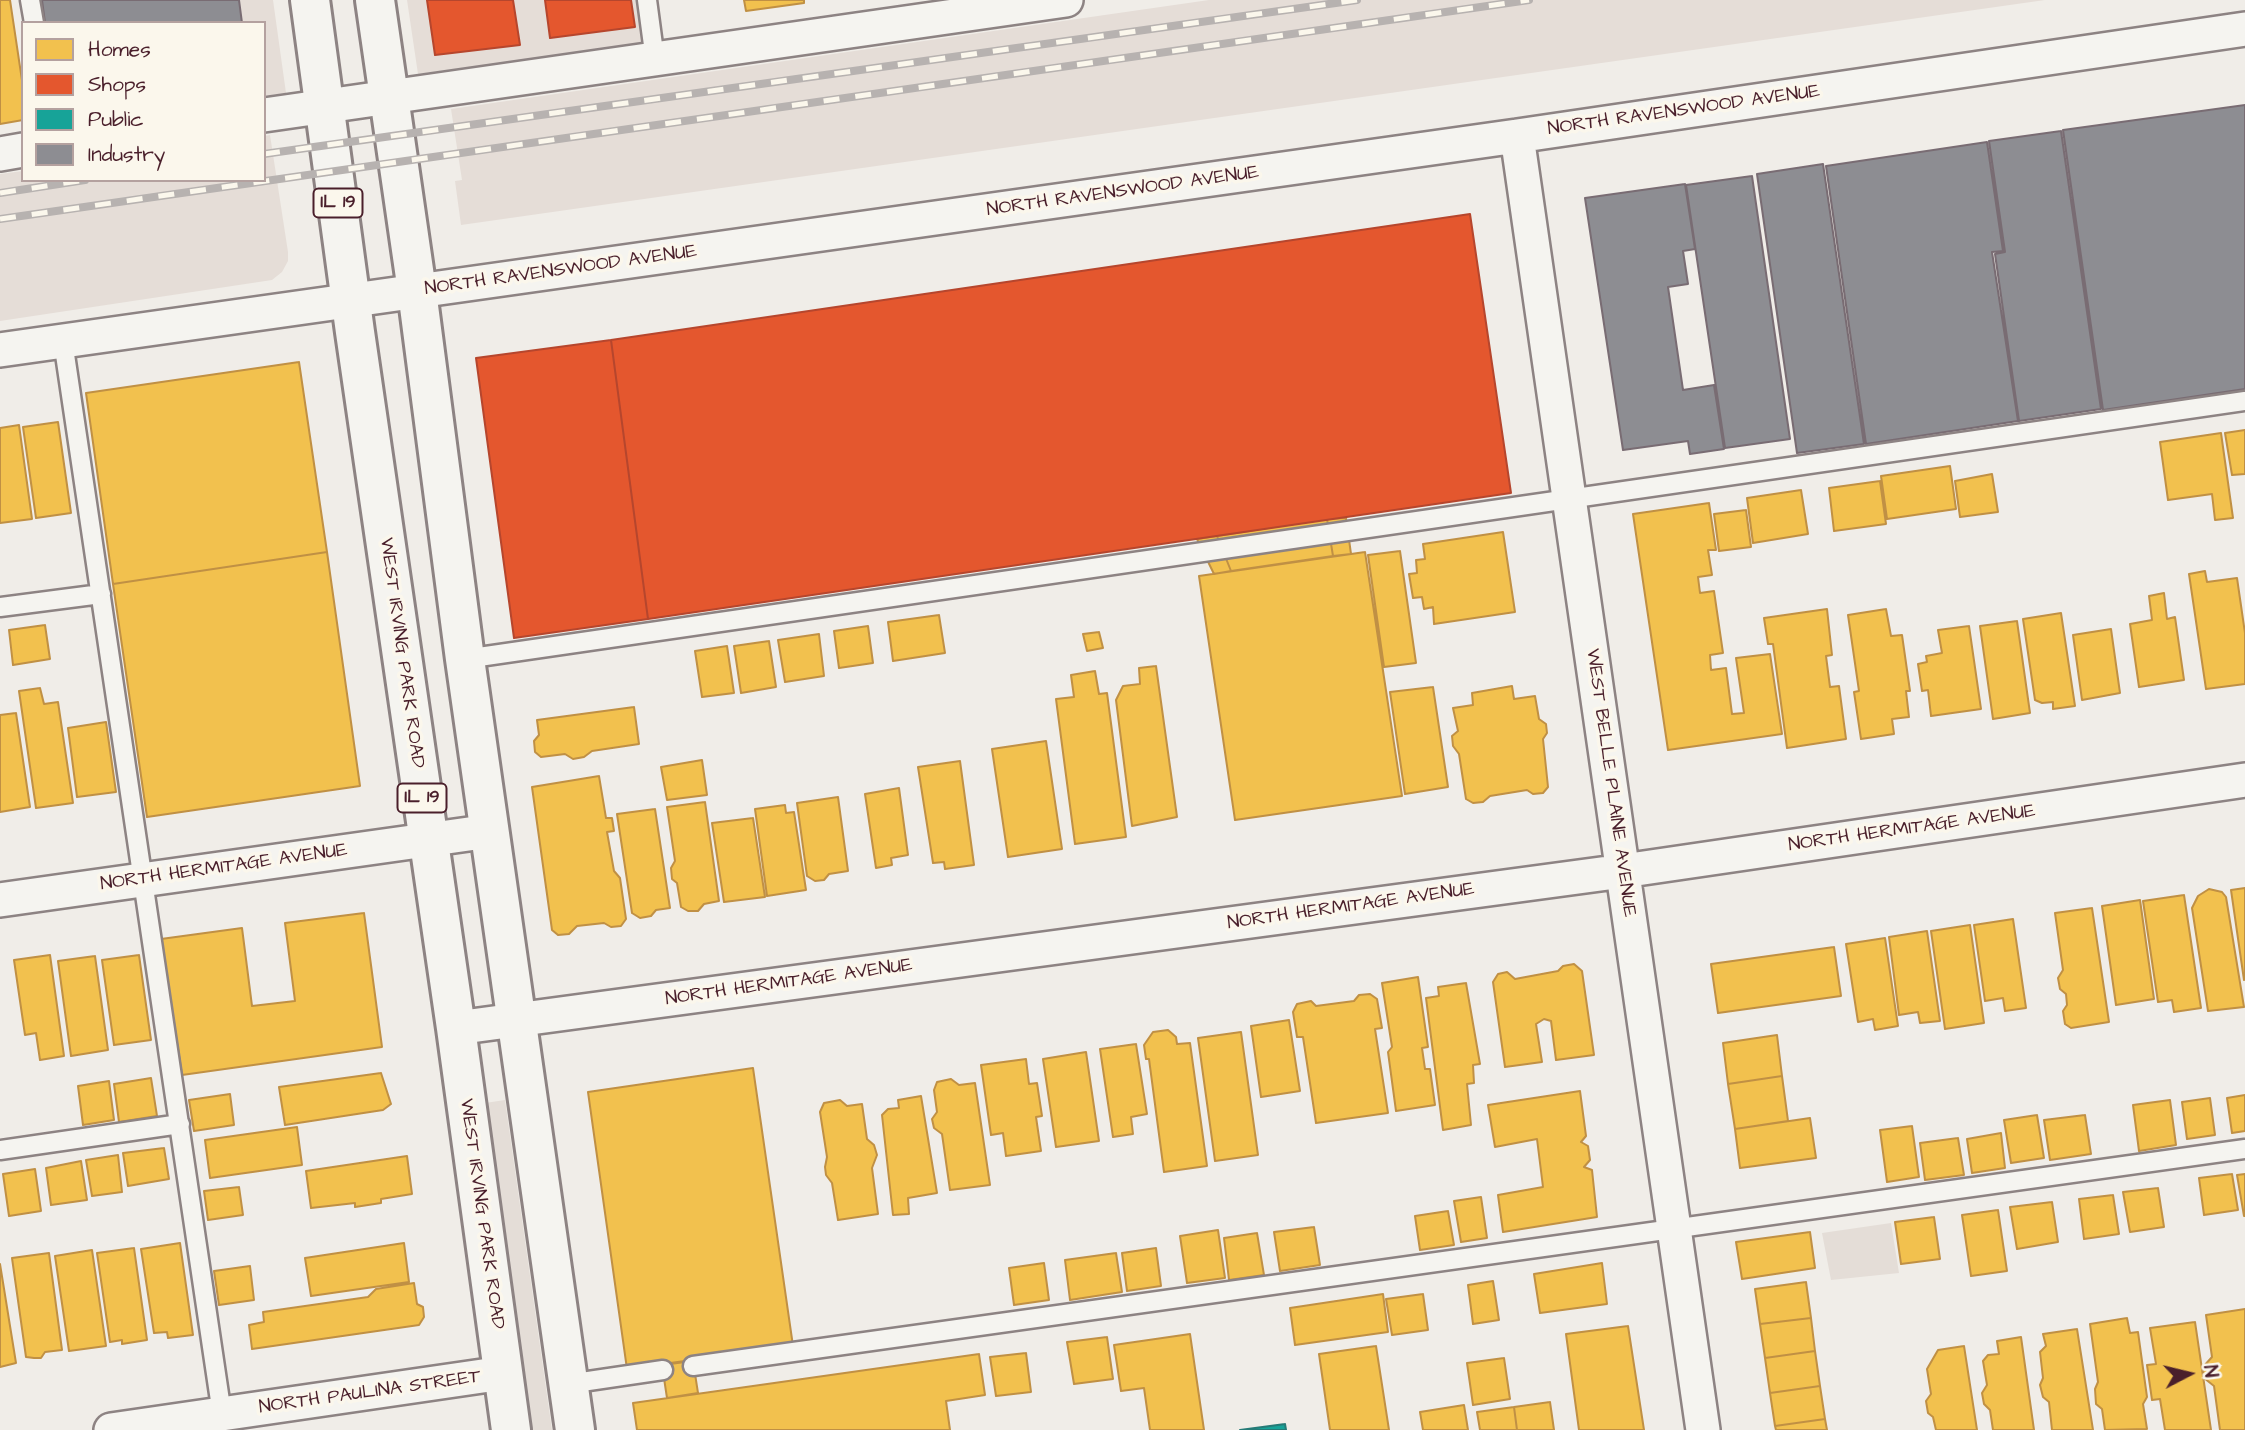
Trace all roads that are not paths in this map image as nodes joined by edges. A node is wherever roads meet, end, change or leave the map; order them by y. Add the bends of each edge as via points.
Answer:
1 (30, 0) edge
2 (310, 0) edge
3 (375, 0) edge
4 (647, 0) edge
5 (1066, 0) edge
6 (942, 9) edge
7 (34, 21) edge
8 (2245, 29) edge
9 (655, 60) junction
10 (389, 99) junction
11 (324, 106) junction
12 (266, 115) edge
13 (1517, 136) junction
14 (21, 150) edge
15 (0, 154) edge
16 (417, 291) junction
17 (351, 300) junction
18 (63, 341) junction
19 (0, 350) edge
20 (2245, 401) edge
21 (1569, 499) junction
22 (101, 594) junction
23 (0, 607) edge
24 (465, 659) junction
25 (2245, 780) edge
26 (490, 831) junction
27 (428, 839) junction
28 (1623, 871) junction
29 (144, 879) junction
30 (0, 900) edge
31 (517, 1019) junction
32 (456, 1028) junction
33 (180, 1124) junction
34 (2245, 1149) edge
35 (0, 1150) edge
36 (1675, 1229) junction
37 (693, 1366) dead end
38 (663, 1370) dead end
39 (503, 1373) junction
40 (568, 1384) junction
41 (224, 1422) edge
42 (111, 1430) edge
43 (511, 1430) edge
44 (575, 1430) edge
45 (1703, 1430) edge

1 - 7 lane
2 - 11 main road, WEST IRVING PARK ROAD / IL 19
3 - 10 main road
4 - 9 lane
5 - 6 street
6 - 9 street
8 - 13 street, NORTH RAVENSWOOD AVENUE
9 - 10 street
10 - 11 street
10 - 16 main road
11 - 12 street
11 - 17 main road, WEST IRVING PARK ROAD / IL 19
13 - 16 street, NORTH RAVENSWOOD AVENUE
13 - 21 street, WEST BELLE PLAINE AVENUE
14 - 15 street
16 - 17 street, NORTH RAVENSWOOD AVENUE
16 - 24 main road
17 - 18 street, NORTH RAVENSWOOD AVENUE
17 - 27 main road, WEST IRVING PARK ROAD / IL 19
18 - 19 street, NORTH RAVENSWOOD AVENUE
18 - 22 lane
20 - 21 lane
21 - 24 lane
21 - 28 street, WEST BELLE PLAINE AVENUE
22 - 23 lane
22 - 29 lane
24 - 26 main road
25 - 28 street, NORTH HERMITAGE AVENUE
26 - 27 street, NORTH HERMITAGE AVENUE
26 - 31 main road
27 - 29 street, NORTH HERMITAGE AVENUE
27 - 32 main road, WEST IRVING PARK ROAD / IL 19
28 - 31 street, NORTH HERMITAGE AVENUE
28 - 36 street, WEST BELLE PLAINE AVENUE
29 - 30 street, NORTH HERMITAGE AVENUE
29 - 33 lane
31 - 32 street, NORTH HERMITAGE AVENUE
31 - 40 main road
32 - 39 main road, WEST IRVING PARK ROAD / IL 19
33 - 35 lane
33 - 41 lane
34 - 36 lane
36 - 37 lane
36 - 45 street, WEST BELLE PLAINE AVENUE
38 - 40 lane
39 - 41 street, NORTH PAULINA STREET
39 - 43 main road, WEST IRVING PARK ROAD / IL 19
40 - 44 main road
41 - 42 street, NORTH PAULINA STREET

